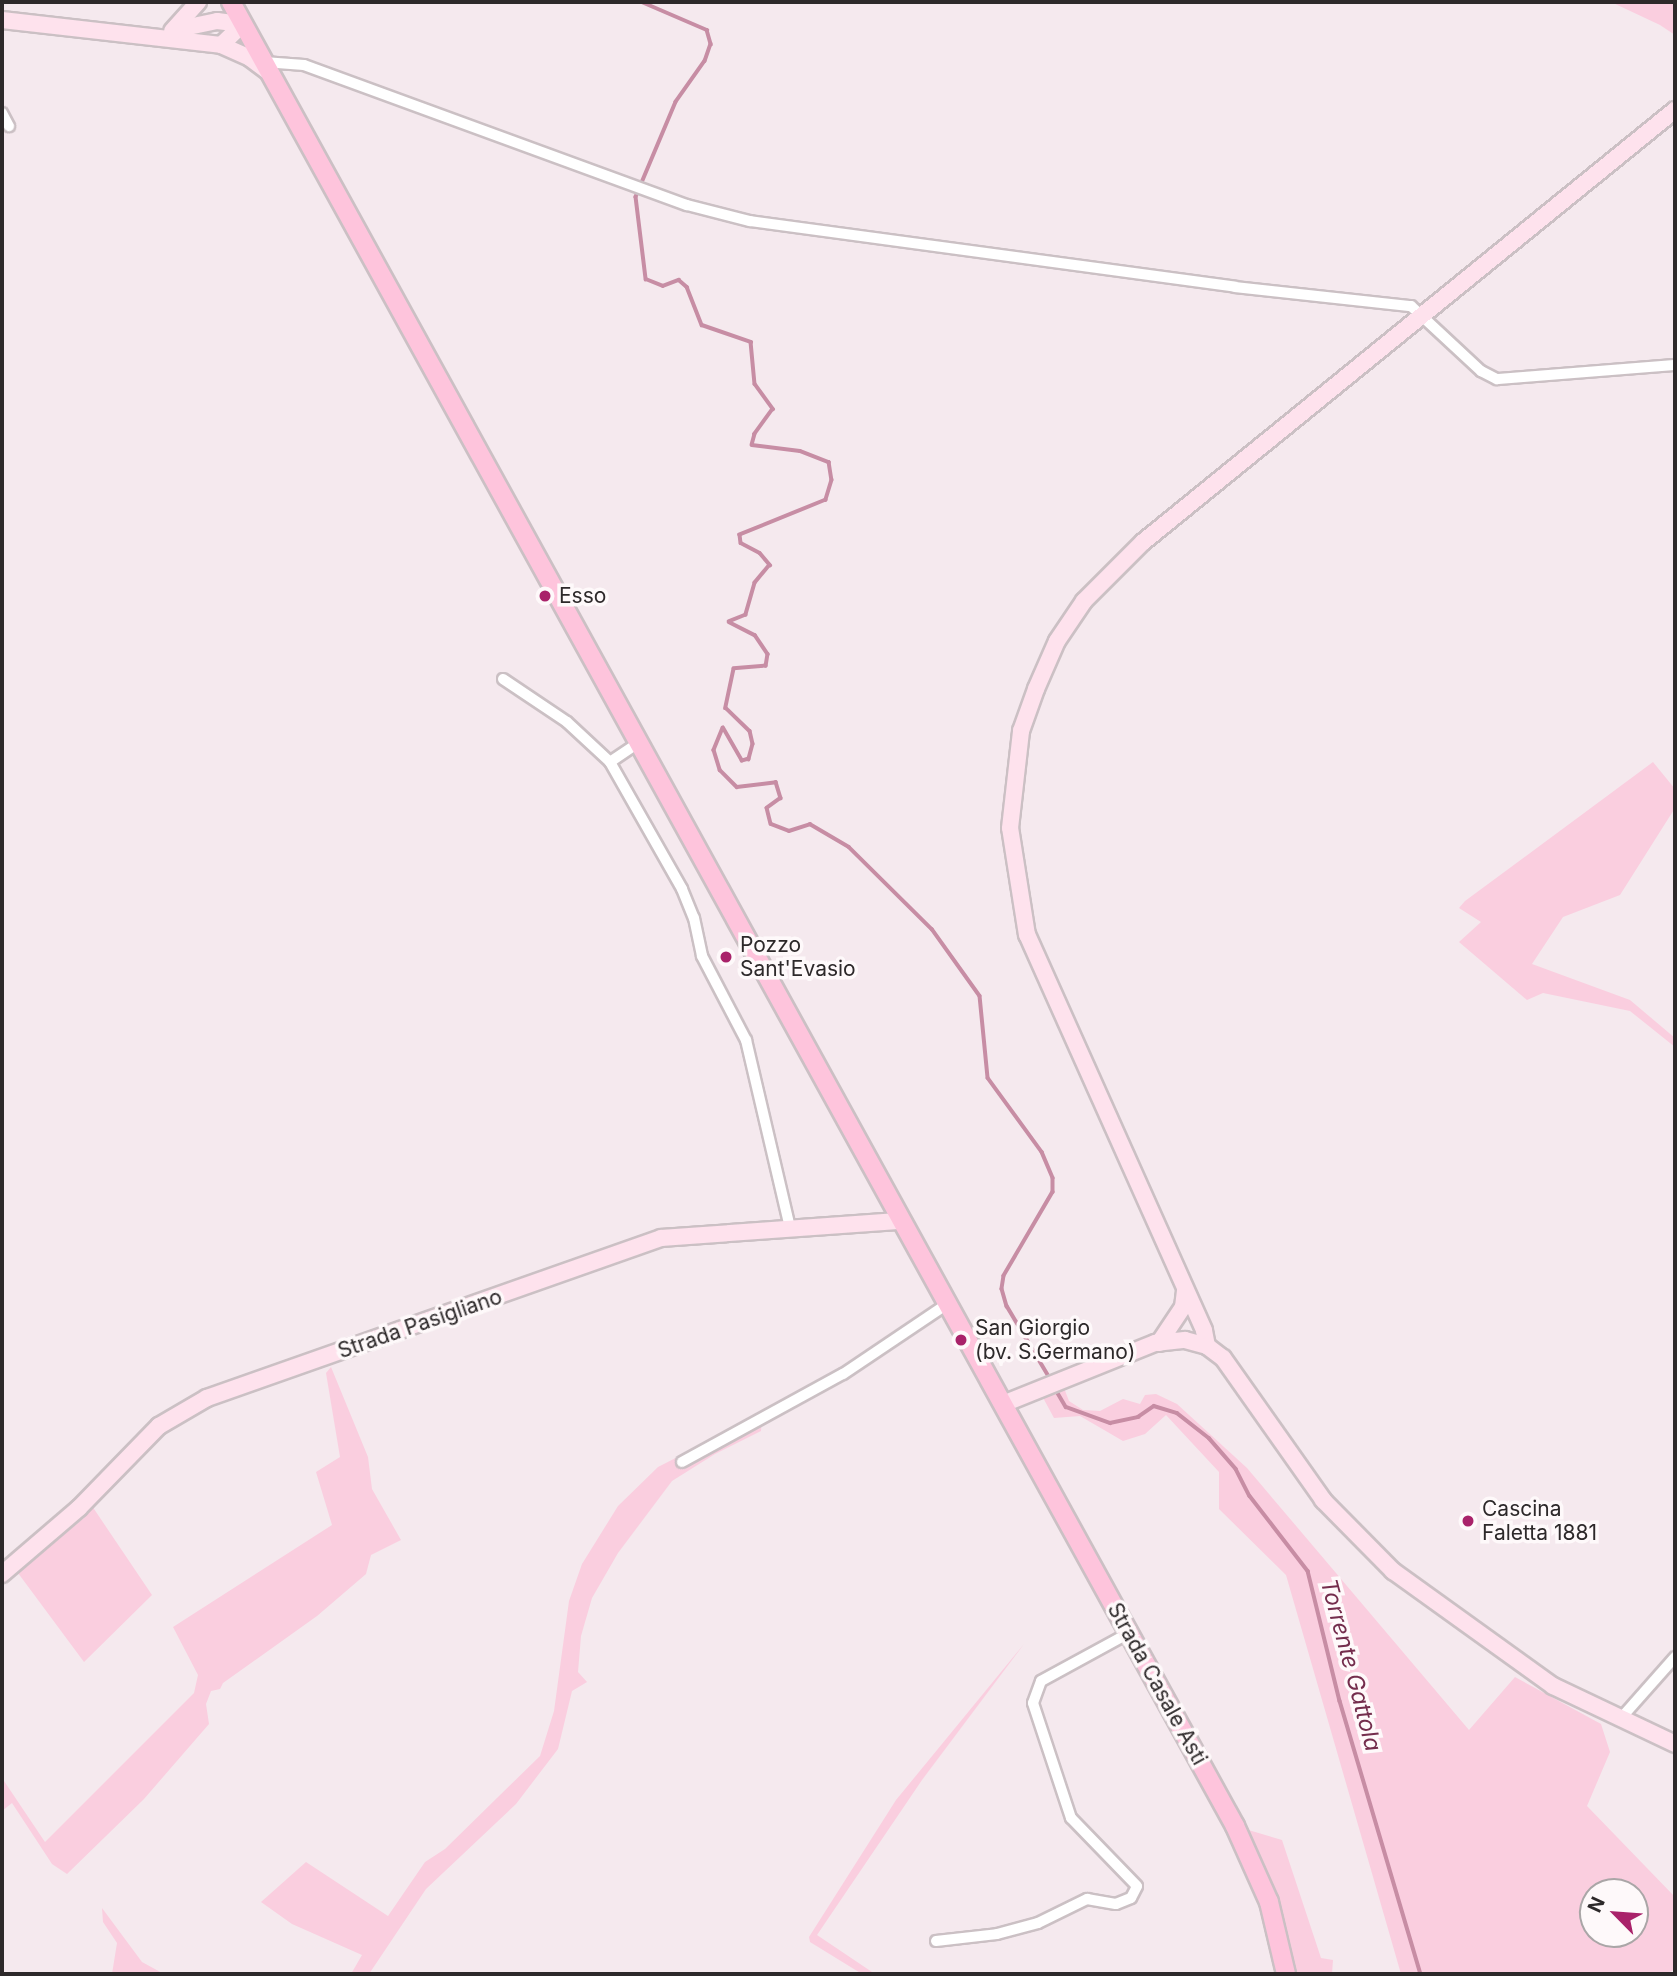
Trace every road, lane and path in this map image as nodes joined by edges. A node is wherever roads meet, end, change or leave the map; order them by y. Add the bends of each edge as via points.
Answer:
1 (198, 2) edge
2 (230, 2) edge
3 (2, 20) edge
4 (243, 24) junction
5 (174, 30) junction
6 (141, 35) junction
7 (221, 45) junction
8 (269, 70) junction
9 (1675, 110) edge
10 (2, 113) edge
11 (9, 126) dead end
12 (1423, 315) junction
13 (1675, 365) edge
14 (503, 679) dead end
15 (640, 742) junction
16 (610, 762) junction
17 (901, 1221) junction
18 (790, 1227) junction
19 (1185, 1291) junction
20 (947, 1304) junction
21 (1159, 1342) junction
22 (1207, 1346) junction
23 (1003, 1404) junction
24 (682, 1462) dead end
25 (2, 1574) edge
26 (1129, 1633) junction
27 (1675, 1657) edge
28 (1622, 1717) junction
29 (1675, 1744) edge
30 (936, 1941) dead end
31 (1286, 1974) edge

1 - 5 street
2 - 4 main road, Strada Casale Asti
3 - 6 street
4 - 5 street via 217,21
4 - 7 street
4 - 8 main road, Strada Casale Asti
5 - 6 street
6 - 7 street
7 - 8 street
8 - 12 street via 304,65 653,193 750,220 1235,287 1411,306
8 - 15 main road, Strada Casale Asti
9 - 12 street
10 - 11 street
12 - 13 street via 1481,371 1497,379
12 - 19 street via 1143,542 1084,601 1057,641 1021,731 1010,828 1027,935
14 - 16 street via 567,722
15 - 16 street
15 - 17 main road, Strada Casale Asti
16 - 18 street via 682,889 702,956 746,1040
17 - 18 street, Strada Pasigliano
17 - 20 main road, Strada Casale Asti
18 - 25 street, Strada Pasigliano via 690,1233 640,1244 207,1398 159,1426 79,1507
19 - 21 street via 1182,1307
19 - 22 street
20 - 23 main road, Strada Casale Asti
20 - 24 street via 843,1374
21 - 22 street via 1185,1340
21 - 23 street
22 - 28 street via 1223,1358 1323,1500 1366,1546 1523,1666 1553,1686
23 - 26 main road, Strada Casale Asti
26 - 30 street via 1041,1681 1033,1703 1071,1818 1137,1886 1131,1898 1116,1904 1087,1899 1038,1923 997,1934
26 - 31 main road, Strada Casale Asti via 1254,1863 1277,1927
27 - 28 street
28 - 29 street

